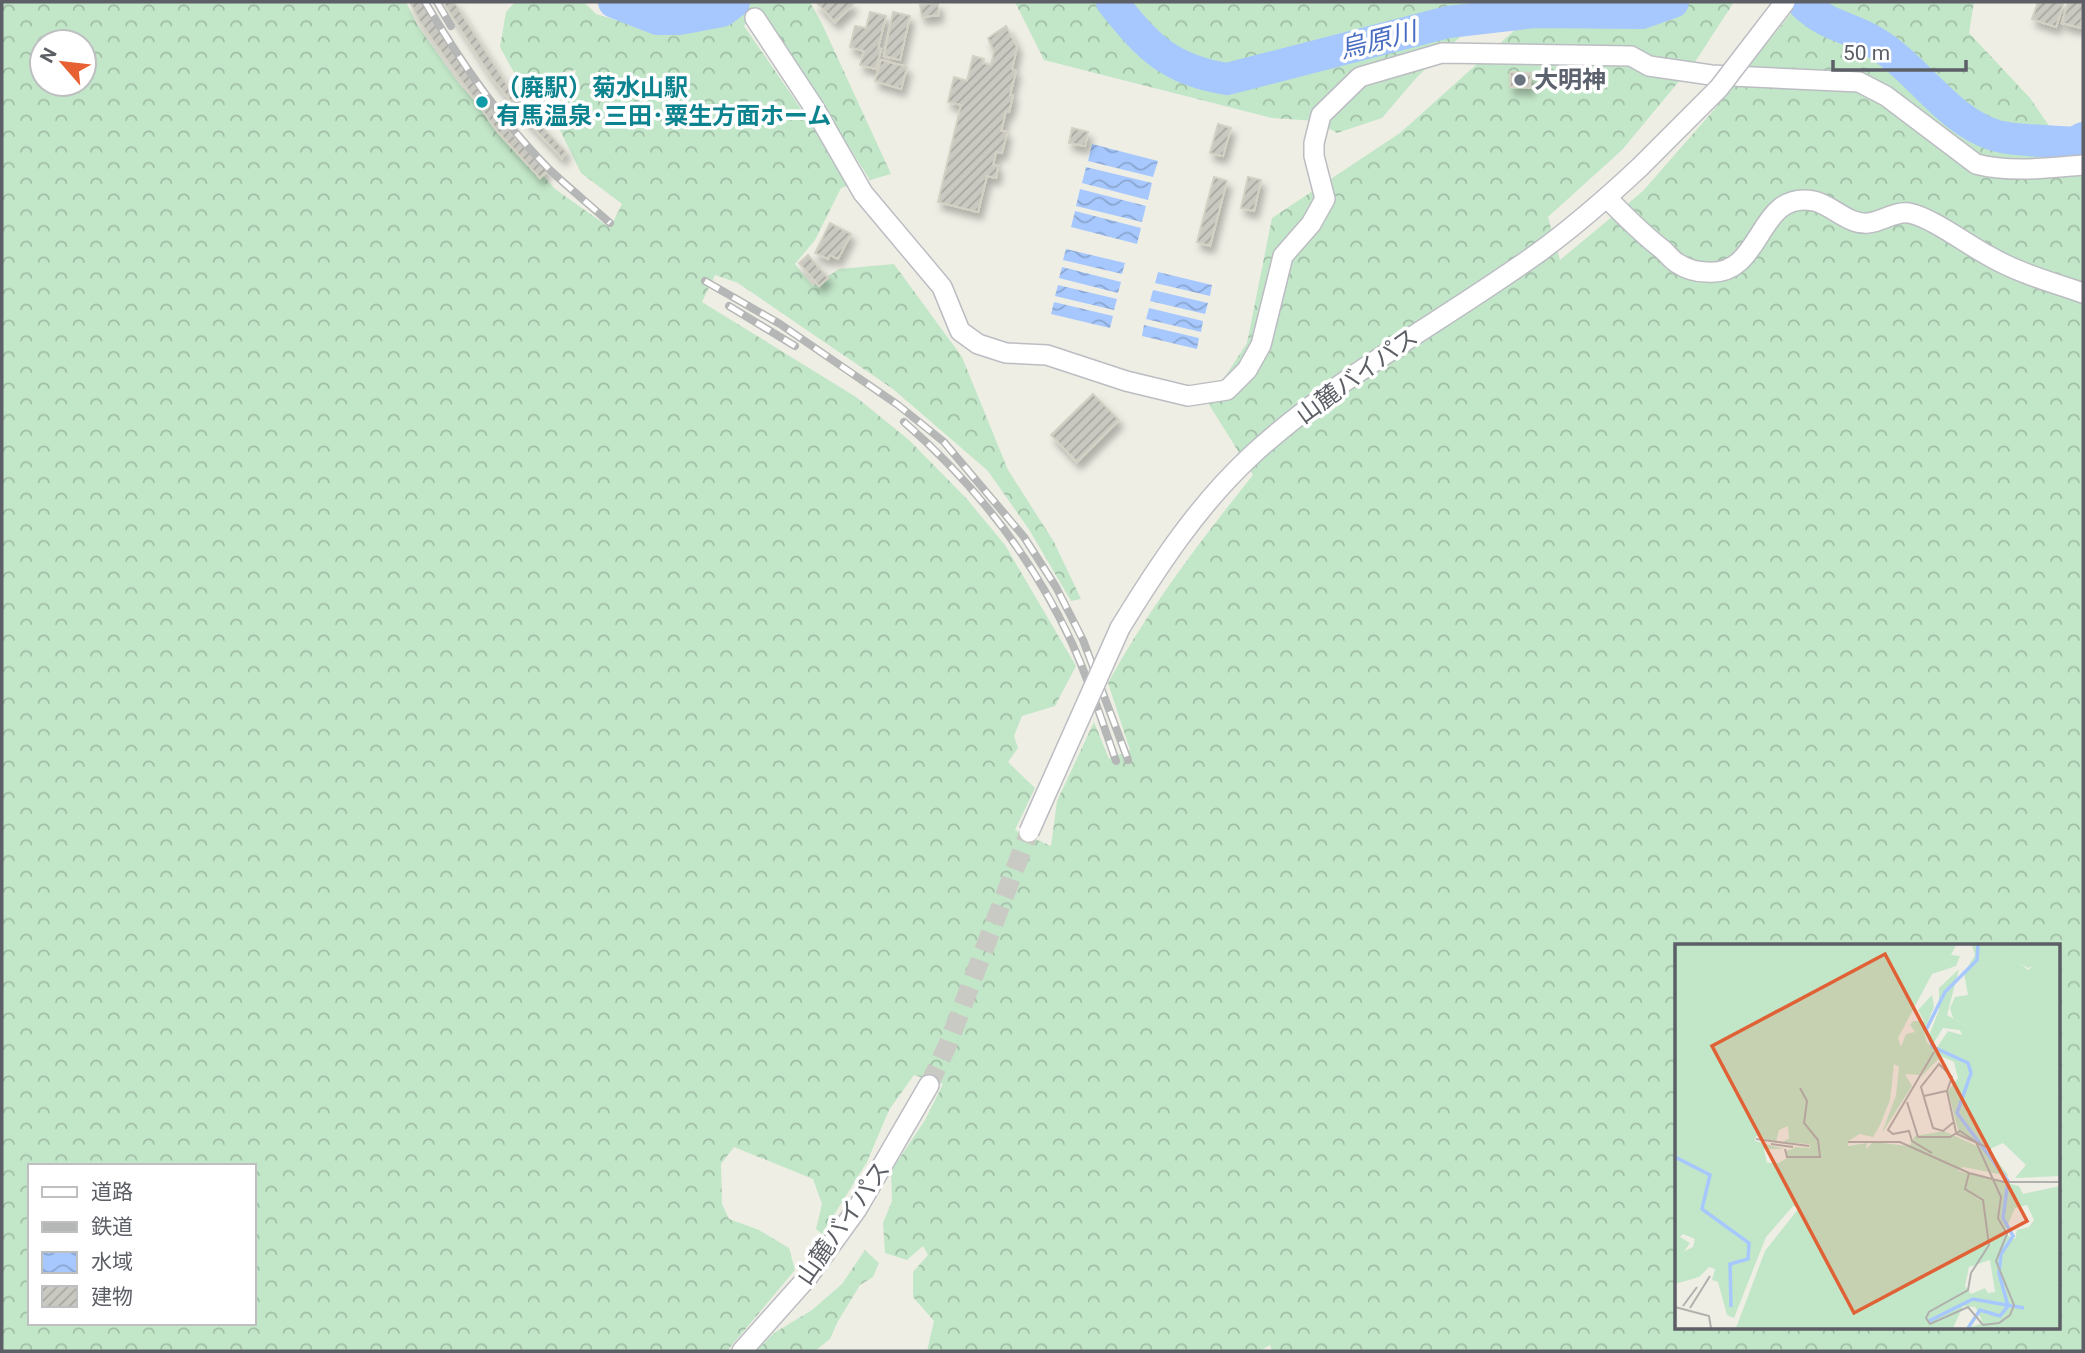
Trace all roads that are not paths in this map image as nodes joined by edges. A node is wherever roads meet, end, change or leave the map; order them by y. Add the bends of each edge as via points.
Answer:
1 (1786, 2) edge
2 (755, 18) dead end
3 (2083, 165) edge
4 (1607, 198) junction
5 (2083, 293) edge
6 (1029, 832) tunnel mouth
7 (929, 1085) tunnel mouth
8 (742, 1351) edge

1 - 4 street, 山麓バイパス, bridge via 1719,88
2 - 3 street via 863,193 942,287 960,331 978,344 1006,353 1047,355 1188,396 1227,390 1247,370 1261,345 1283,256 1311,224 1325,199 1314,156 1321,115 1360,77 1442,53 1631,57 1650,66 1711,75 1859,82 1886,96 1976,164 2027,169
4 - 5 street via 1647,239 1695,271 1730,270 1745,258 1781,207 1815,201 1867,223 1909,213 2010,266
4 - 6 street, 山麓バイパス, bridge via 1542,250 1364,367 1252,456 1195,516 1120,628
7 - 8 street, 山麓バイパス via 857,1209 807,1278

